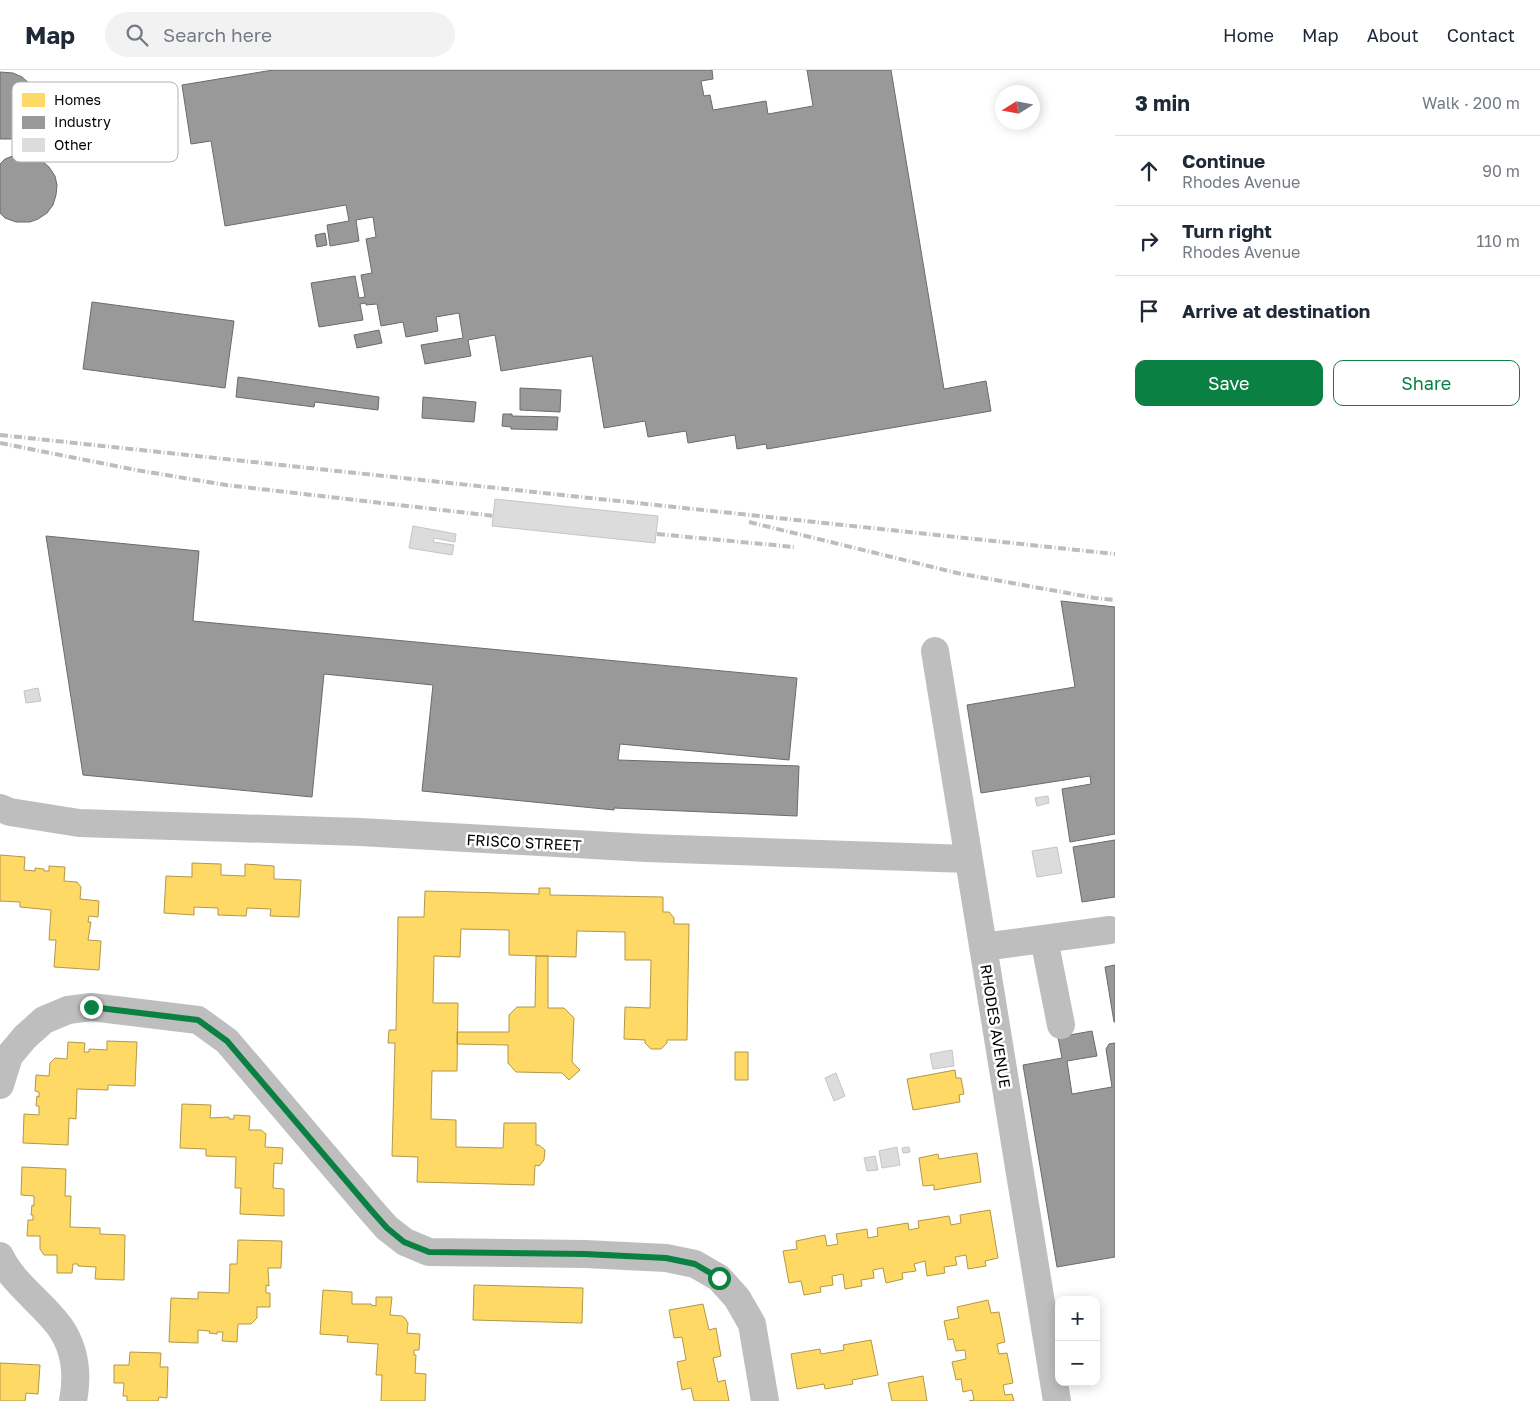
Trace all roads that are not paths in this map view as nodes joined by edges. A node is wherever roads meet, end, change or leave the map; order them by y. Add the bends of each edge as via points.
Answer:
1 (935, 651) dead end
2 (0, 808) edge
3 (968, 859) junction
4 (1110, 930) dead end
5 (1044, 939) junction
6 (983, 947) junction
7 (1061, 1025) dead end
8 (0, 1085) edge
9 (0, 1256) edge
10 (73, 1401) edge
11 (765, 1401) edge
12 (1057, 1401) edge

1 - 3 street, RHODES AVENUE
2 - 3 street, FRISCO STREET via 79,823
3 - 6 street, RHODES AVENUE
4 - 5 street
5 - 6 street
5 - 7 street
6 - 12 street, RHODES AVENUE
8 - 11 street via 9,1056 25,1037 44,1020 68,1010 91,1007 198,1020 227,1041 376,1216 404,1242 429,1252 666,1258 695,1264 719,1278 737,1298 752,1324
9 - 10 street via 19,1284 60,1327 72,1352 77,1380

